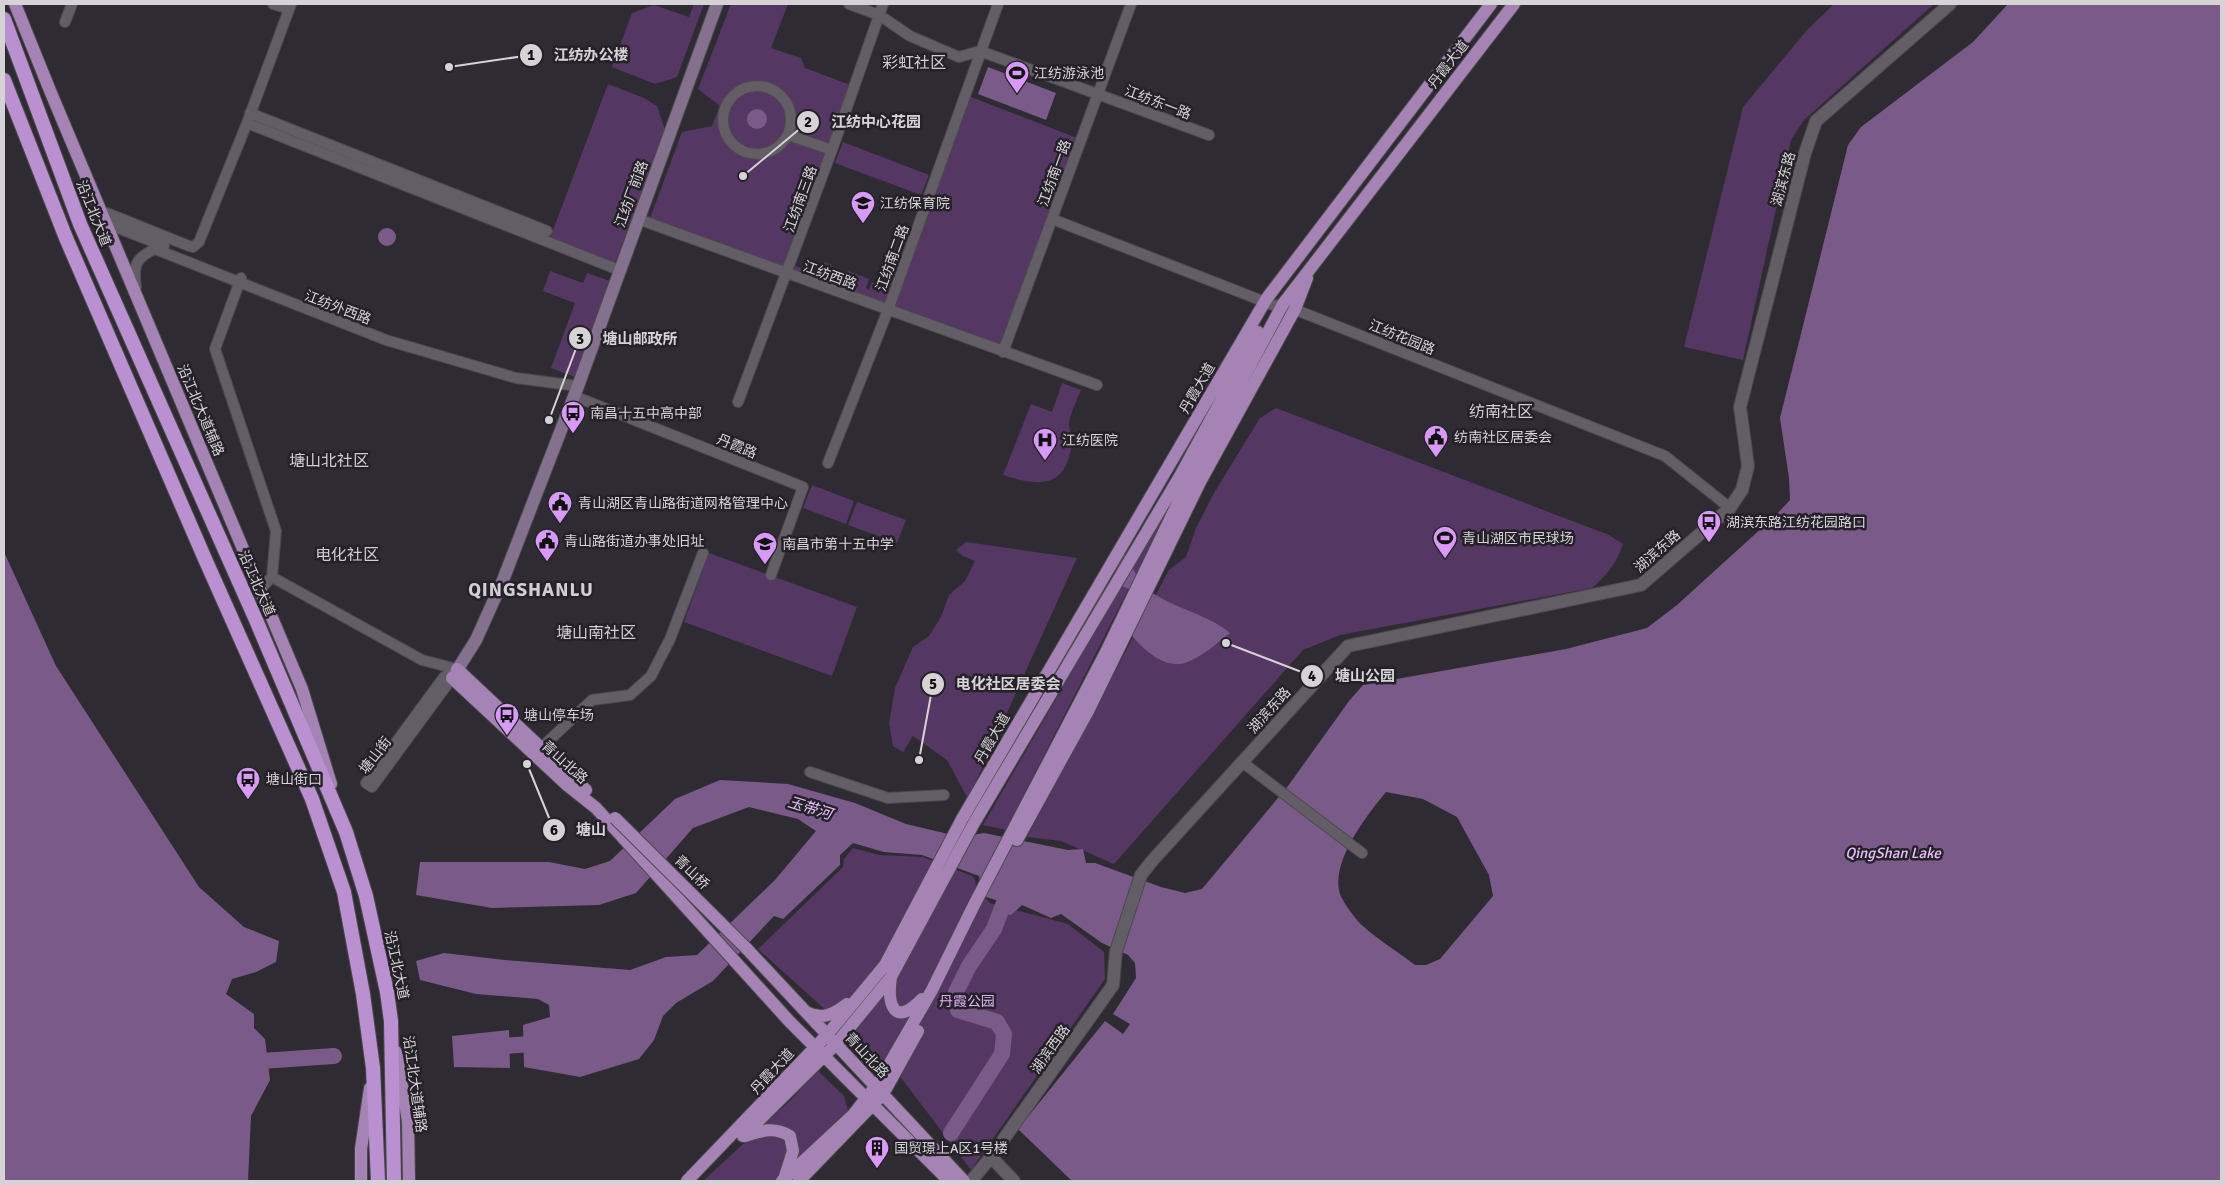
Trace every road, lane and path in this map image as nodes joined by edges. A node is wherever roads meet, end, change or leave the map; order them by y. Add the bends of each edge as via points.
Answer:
1 (15, 4) edge
2 (72, 4) edge
3 (273, 4) edge
4 (717, 4) edge
5 (849, 4) edge
6 (884, 4) edge
7 (998, 4) edge
8 (1131, 4) edge
9 (1491, 4) edge
10 (1514, 4) edge
11 (1950, 4) edge
12 (290, 6) edge
13 (880, 15) junction
14 (4, 19) edge
15 (65, 22) dead end
16 (980, 51) junction
17 (4, 80) edge
18 (1098, 93) junction
19 (249, 118) junction
20 (788, 135) junction
21 (1209, 136) dead end
22 (832, 150) junction
23 (106, 218) junction
24 (638, 219) junction
25 (1052, 219) junction
26 (547, 231) dead end
27 (1314, 262) junction
28 (619, 270) junction
29 (787, 273) junction
30 (240, 280) junction
31 (138, 300) junction
32 (1273, 304) junction
33 (1295, 309) junction
34 (888, 310) junction
35 (1004, 352) junction
36 (1098, 385) dead end
37 (577, 387) junction
38 (738, 402) dead end
39 (828, 463) dead end
40 (1730, 508) junction
41 (703, 553) dead end
42 (771, 575) dead end
43 (272, 578) junction
44 (260, 589) junction
45 (455, 674) junction
46 (541, 748) junction
47 (1242, 762) junction
48 (810, 772) dead end
49 (944, 794) dead end
50 (615, 823) junction
51 (346, 832) junction
52 (1016, 834) junction
53 (1362, 853) dead end
54 (983, 895) junction
55 (747, 949) joint
56 (1116, 951) joint
57 (891, 977) junction
58 (932, 990) junction
59 (864, 991) junction
60 (802, 1010) junction
61 (391, 1021) junction
62 (790, 1022) junction
63 (832, 1040) junction
64 (819, 1052) junction
65 (373, 1068) junction
66 (898, 1068) junction
67 (879, 1090) junction
68 (774, 1091) junction
69 (870, 1102) junction
70 (907, 1120) junction
71 (850, 1130) junction
72 (901, 1133) junction
73 (741, 1138) junction
74 (991, 1158) junction
75 (361, 1181) edge
76 (378, 1181) edge
77 (394, 1181) edge
78 (409, 1181) edge
79 (687, 1181) edge
80 (697, 1181) edge
81 (783, 1181) edge
82 (799, 1181) edge
83 (949, 1181) edge
84 (964, 1181) edge
85 (971, 1181) edge
86 (1014, 1181) edge

1 - 23 main road, 沿江北大道辅路
2 - 15 street
3 - 12 street
4 - 24 main road, 江纺厂前路
5 - 13 street
6 - 13 street, 江纺南三路
7 - 16 street, 江纺南二路
8 - 18 street, 江纺南一路
9 - 32 main road, 丹霞大道 via 1300,254
10 - 27 main road, 丹霞大道
11 - 40 street, 湖滨东路 via 1816,121 1740,407 1748,466 1742,490
12 - 19 street
13 - 16 street via 910,36 959,57
13 - 22 street, 江纺南三路
14 - 51 highway, 沿江北大道 via 80,224 256,620
16 - 18 street, 江纺东一路
16 - 34 street, 江纺南二路
17 - 65 highway via 66,238 312,799 344,892 364,994
18 - 21 street, 江纺东一路
18 - 25 street, 江纺南一路
19 - 23 street via 202,238 193,246
19 - 26 street
19 - 28 street
20 - 20 street via 773,151 762,154 740,151 724,129 723,112 735,94 745,88 756,86 773,90 790,112
20 - 22 street
22 - 29 street, 江纺南三路
23 - 30 street, 江纺外西路
23 - 31 main road, 沿江北大道辅路
24 - 28 main road, 江纺厂前路
24 - 29 street, 江纺西路
25 - 32 street, 江纺花园路
25 - 35 street, 江纺南一路
27 - 32 main road, 丹霞大道
27 - 33 main road, 丹霞大道
28 - 37 main road, 江纺厂前路
29 - 34 street, 江纺西路
29 - 38 street, 江纺南三路
30 - 31 street, 江纺外西路 via 155,249 138,259 134,271
30 - 37 street, 江纺外西路 via 386,340 516,378
30 - 43 street via 215,349 276,531
31 - 44 main road, 沿江北大道辅路
32 - 33 street, 江纺花园路
32 - 52 main road, 丹霞大道
32 - 57 main road, 丹霞大道 via 1180,476 974,823
32 - 59 main road, 丹霞大道 via 962,819 885,965
33 - 40 street, 江纺花园路 via 1665,456
33 - 52 main road, 丹霞大道 via 1200,482 1088,711
34 - 35 street, 江纺西路
34 - 39 street, 江纺南二路
35 - 36 street, 江纺西路
37 - 42 street, 丹霞路 via 803,487
37 - 45 main road, 塘山街 via 503,580 476,640
40 - 47 street, 湖滨东路 via 1641,585 1348,646
41 - 46 street via 652,676 630,695 592,700
43 - 44 street
43 - 45 street via 422,660
44 - 51 main road, 沿江北大道辅路 via 302,688
45 - 45 street, 塘山街 via 444,677 366,783 372,787
45 - 46 main road, 青山北路
45 - 50 main road, 青山北路 via 567,785
46 - 50 main road, 青山北路
47 - 53 street
47 - 56 street, 湖滨东路 via 1141,875
48 - 49 street via 888,798
50 - 55 main road, 青山桥, bridge
50 - 62 main road, 青山桥
51 - 61 highway, 沿江北大道 via 366,896
52 - 54 main road, 丹霞大道
54 - 58 main road, 丹霞大道
54 - 66 main road, 丹霞大道 via 939,993
55 - 60 main road, 青山北路
56 - 74 street, 湖滨西路 via 1113,985
57 - 58 main road via 889,1000 898,1012 911,1010
57 - 63 main road, 丹霞大道
58 - 67 main road, 丹霞大道
59 - 60 main road via 835,1013 816,1016
59 - 63 main road, 丹霞大道
60 - 63 main road, 青山北路
61 - 77 highway, 沿江北大道
61 - 78 main road, 沿江北大道辅路 via 408,1121
62 - 64 main road
62 - 68 main road via 800,1045 799,1054
63 - 64 main road, 丹霞大道
63 - 67 main road, 青山北路
64 - 68 main road, 丹霞大道
64 - 69 main road
64 - 73 main road, 丹霞大道
65 - 75 main road via 361,1149
65 - 76 highway
66 - 67 main road, 丹霞大道
66 - 70 main road via 894,1094
67 - 69 main road, 丹霞大道
67 - 70 main road, 青山北路
68 - 79 main road, 丹霞大道
69 - 71 main road, 丹霞大道
69 - 72 main road
69 - 81 main road, 丹霞大道
70 - 84 main road, 青山北路
71 - 72 main road via 863,1120 875,1118
71 - 82 main road, 丹霞大道
72 - 83 main road
73 - 80 main road, 丹霞大道
73 - 81 main road via 767,1129 784,1131 790,1136 794,1151
74 - 85 street, 湖滨西路
74 - 86 street

